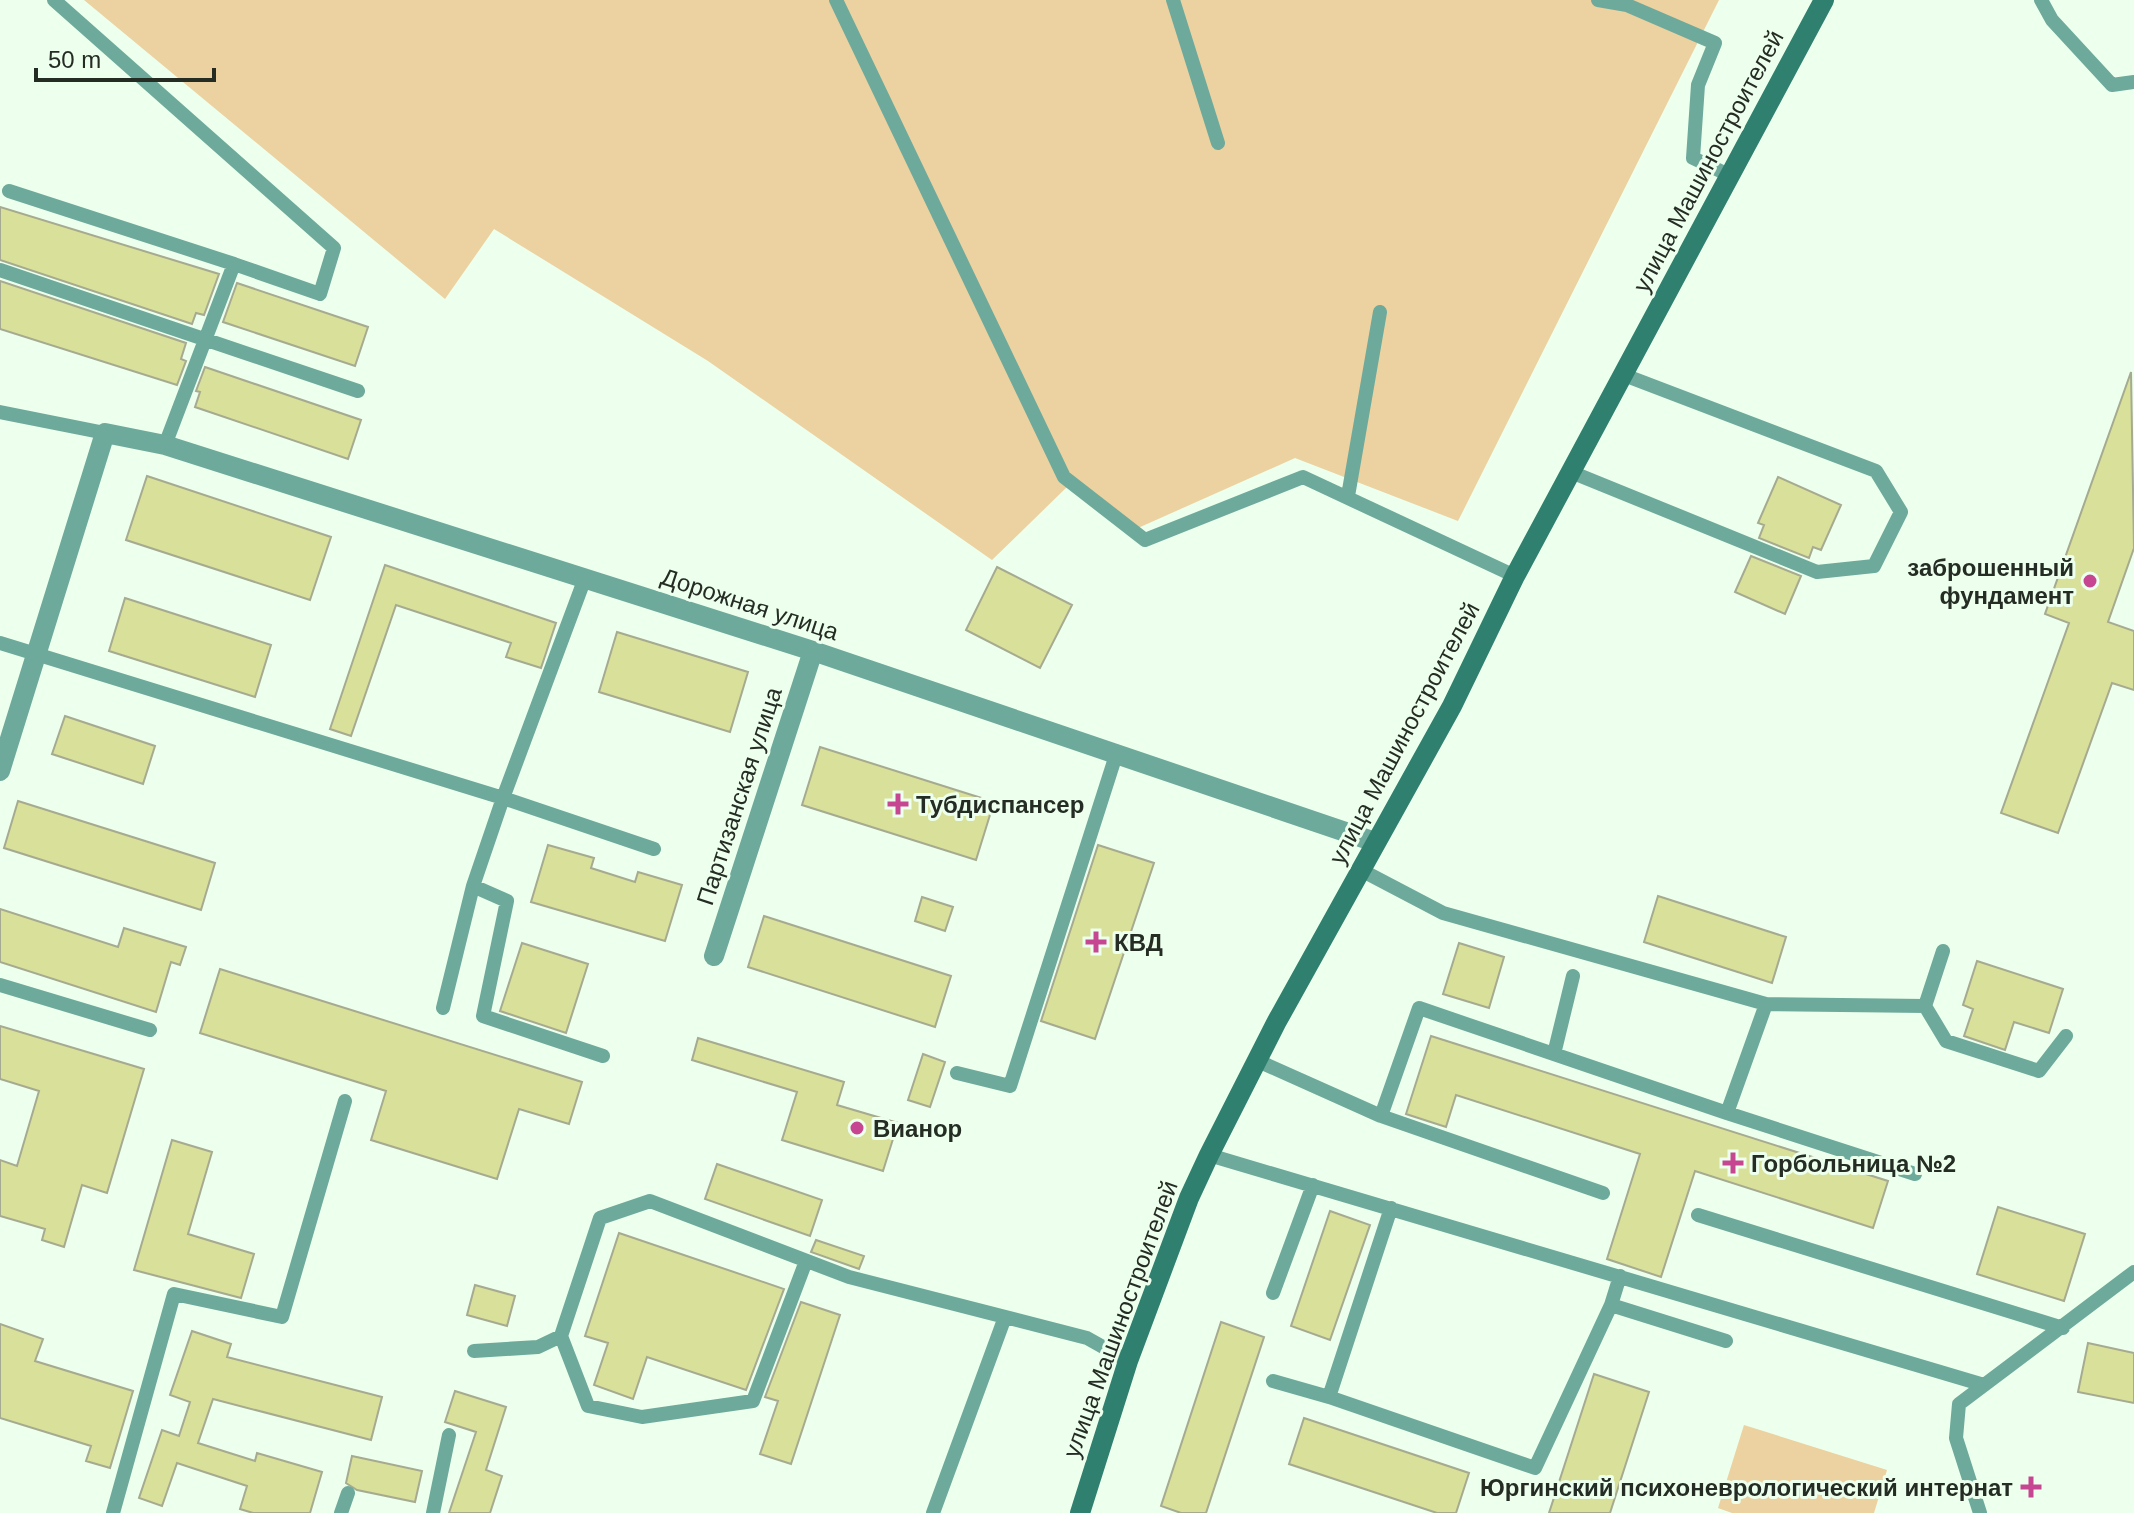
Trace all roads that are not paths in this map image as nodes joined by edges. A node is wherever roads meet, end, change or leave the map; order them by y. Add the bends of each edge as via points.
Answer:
1 (54, 0) edge
2 (825, 0) edge
3 (1173, 0) edge
4 (1598, 0) edge
5 (1824, 0) edge
6 (2041, 0) edge
7 (838, 6) edge
8 (2134, 82) edge
9 (1218, 143) dead end
10 (1731, 176) junction
11 (9, 191) dead end
12 (234, 264) junction
13 (0, 270) edge
14 (1380, 312) dead end
15 (204, 339) junction
16 (1624, 375) junction
17 (358, 391) dead end
18 (0, 412) edge
19 (105, 433) junction
20 (165, 445) junction
21 (1571, 472) junction
22 (1348, 496) junction
23 (1515, 576) junction
24 (585, 578) junction
25 (0, 643) edge
26 (813, 651) junction
27 (36, 654) junction
28 (1116, 755) junction
29 (0, 771) edge
30 (503, 798) junction
31 (1375, 842) junction
32 (654, 849) dead end
33 (1361, 870) junction
34 (473, 886) junction
35 (1943, 951) dead end
36 (714, 956) dead end
37 (1573, 976) dead end
38 (0, 985) edge
39 (1766, 1004) junction
40 (1925, 1006) junction
41 (443, 1008) dead end
42 (150, 1030) dead end
43 (2066, 1036) dead end
44 (1554, 1054) junction
45 (603, 1056) dead end
46 (1258, 1061) junction
47 (957, 1073) dead end
48 (345, 1101) dead end
49 (1727, 1113) junction
50 (1381, 1116) junction
51 (1209, 1155) junction
52 (1915, 1174) dead end
53 (1313, 1185) junction
54 (1603, 1193) dead end
55 (1391, 1208) junction
56 (1698, 1215) dead end
57 (806, 1261) junction
58 (2134, 1272) edge
59 (1620, 1276) junction
60 (1273, 1293) dead end
61 (1611, 1305) junction
62 (1005, 1317) junction
63 (2063, 1328) junction
64 (561, 1336) junction
65 (1726, 1341) dead end
66 (474, 1351) dead end
67 (1128, 1361) junction
68 (1273, 1381) dead end
69 (1984, 1385) junction
70 (1329, 1397) junction
71 (449, 1435) dead end
72 (348, 1493) dead end
73 (113, 1513) edge
74 (341, 1513) edge
75 (433, 1513) edge
76 (933, 1513) edge
77 (1080, 1513) edge
78 (1980, 1513) edge

1 - 12 lane via 334,248 320,294
2 - 7 lane
3 - 9 lane
4 - 10 lane via 1627,5 1715,43 1698,85 1693,158
5 - 10 street, улица Машиностроителей
6 - 8 lane via 2052,20 2112,85
7 - 22 lane via 1064,477 1145,540 1303,477
10 - 16 street, улица Машиностроителей
11 - 12 lane
12 - 15 lane
13 - 15 lane
14 - 22 lane
15 - 17 lane
15 - 20 lane
16 - 21 street, улица Машиностроителей
16 - 21 lane via 1876,471 1901,512 1874,566 1817,572
18 - 19 lane
19 - 20 street, Дорожная улица
19 - 27 street
20 - 24 street, Дорожная улица
21 - 23 street, улица Машиностроителей
22 - 23 lane
23 - 31 street, улица Машиностроителей via 1452,706
24 - 26 street, Дорожная улица
24 - 30 lane
25 - 27 lane
26 - 28 street, Дорожная улица
26 - 36 street, Партизанская улица
27 - 29 street
27 - 30 lane
28 - 31 street, Дорожная улица
28 - 47 lane via 1010,1086
30 - 32 lane
30 - 34 lane
31 - 33 street, улица Машиностроителей
33 - 39 lane via 1443,913
33 - 46 street, улица Машиностроителей
34 - 41 lane
34 - 45 lane via 507,901 483,1016
35 - 40 lane
37 - 44 lane
38 - 42 lane
39 - 40 lane
39 - 49 lane
40 - 43 lane via 1946,1041 2039,1071
44 - 49 lane
44 - 50 lane via 1419,1008
46 - 50 lane
46 - 51 street, улица Машиностроителей
48 - 73 lane via 282,1317 174,1294
49 - 52 lane
50 - 54 lane
51 - 53 lane
51 - 67 street, улица Машиностроителей
53 - 55 lane
53 - 60 lane
55 - 59 lane
55 - 70 lane
56 - 63 lane
57 - 62 lane
57 - 64 lane via 650,1201 600,1218
57 - 64 lane via 753,1401 642,1417 588,1406
58 - 63 lane
59 - 61 lane
59 - 69 lane
61 - 65 lane
61 - 70 lane via 1535,1468
62 - 67 lane via 1087,1338
62 - 76 lane
63 - 69 lane
64 - 66 lane via 538,1347
67 - 77 street, улица Машиностроителей
68 - 70 lane
69 - 78 lane via 1959,1404 1956,1438
71 - 75 lane
72 - 74 lane

